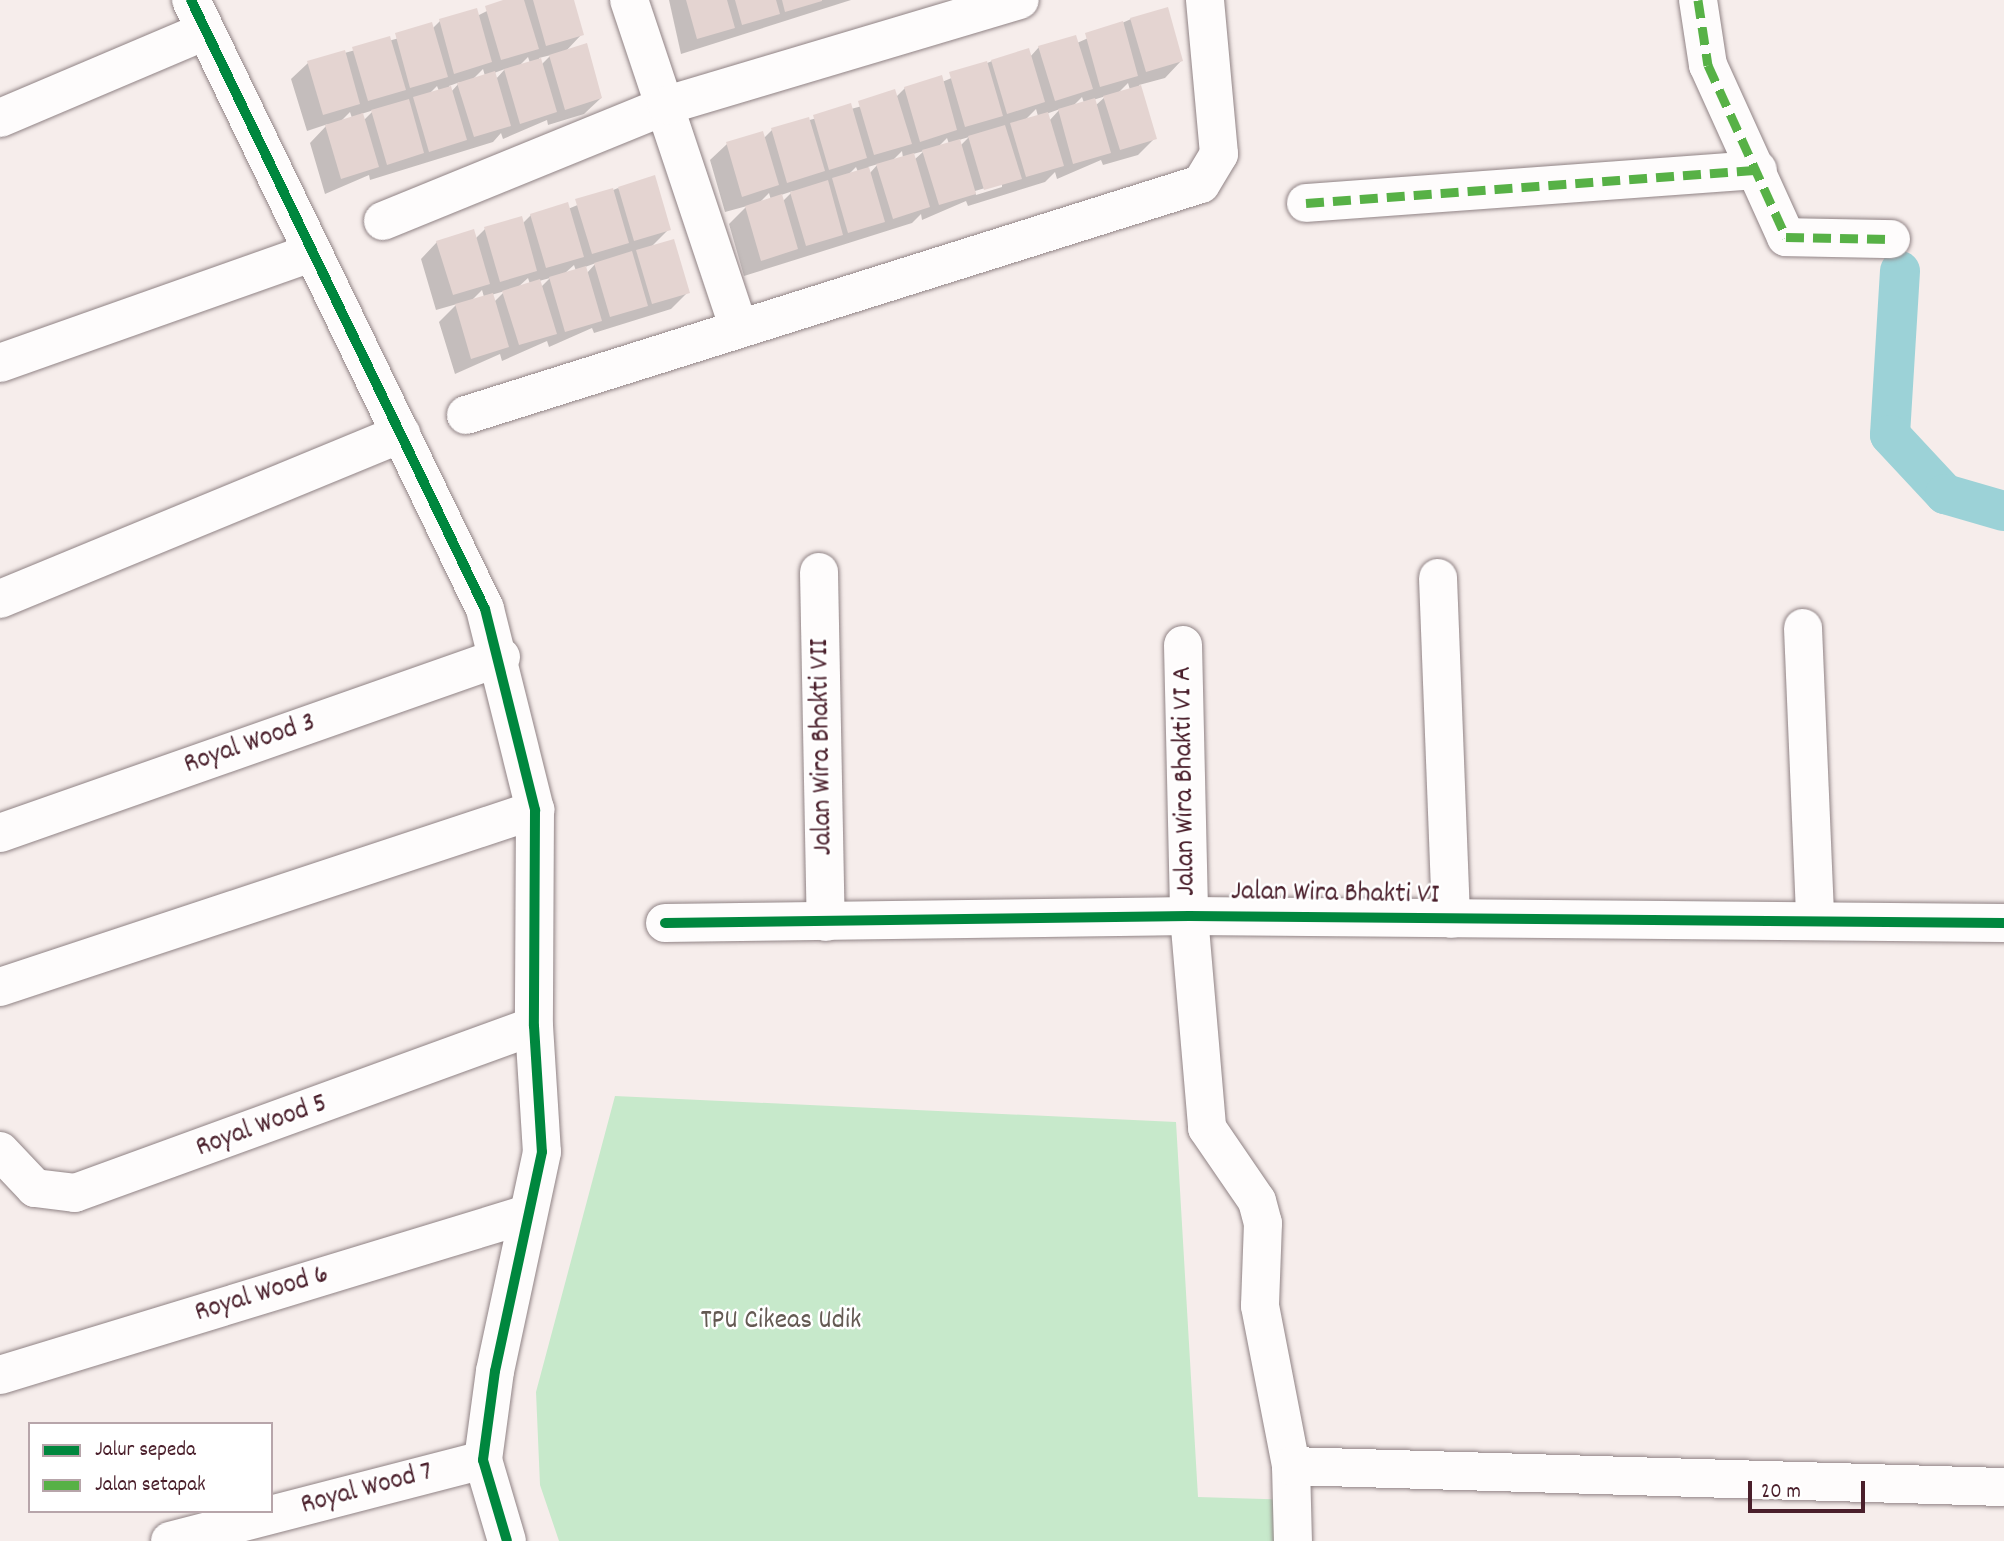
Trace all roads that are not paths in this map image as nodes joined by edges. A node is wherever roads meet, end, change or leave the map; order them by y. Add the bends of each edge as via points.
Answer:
1 (629, 0) edge
2 (1020, 0) edge
3 (1205, 0) edge
4 (1698, 0) edge
5 (198, 15) edge
6 (667, 105) junction
7 (0, 118) edge
8 (1758, 170) junction
9 (1306, 203) dead end
10 (383, 221) dead end
11 (1891, 239) dead end
12 (310, 253) junction
13 (739, 328) junction
14 (0, 363) edge
15 (466, 415) dead end
16 (401, 434) junction
17 (819, 572) dead end
18 (1437, 579) dead end
19 (0, 599) edge
20 (1803, 628) dead end
21 (1183, 645) dead end
22 (501, 657) junction
23 (535, 810) junction
24 (0, 833) edge
25 (1189, 916) junction
26 (1815, 918) junction
27 (1451, 919) junction
28 (826, 922) junction
29 (665, 923) dead end
30 (2004, 923) edge
31 (0, 986) edge
32 (534, 1026) junction
33 (0, 1151) edge
34 (524, 1215) junction
35 (0, 1375) edge
36 (483, 1460) junction
37 (1291, 1466) junction
38 (2004, 1487) edge
39 (170, 1541) edge
40 (507, 1541) edge
41 (1293, 1541) edge

1 - 6 street
2 - 6 street
3 - 13 street via 1219,154 1201,184
4 - 8 street via 1709,65
5 - 7 street
5 - 12 street
6 - 10 street
6 - 13 street
8 - 9 street
8 - 11 street via 1786,237
12 - 14 street
12 - 16 street
13 - 15 street
16 - 19 street
16 - 22 street via 457,545
17 - 28 street, Jalan Wira Bhakti VII
18 - 27 street
20 - 26 street
21 - 25 street, Jalan Wira Bhakti VI A
22 - 23 street
22 - 24 street, Royal Wood 3
23 - 31 street
23 - 32 street
25 - 27 street, Jalan Wira Bhakti VI
25 - 28 street, Jalan Wira Bhakti VI
25 - 37 street, Jalan Wira Bhakti VI A via 1207,1128 1257,1201 1264,1223 1261,1306
26 - 27 street, Jalan Wira Bhakti VI
26 - 30 street, Jalan Wira Bhakti VI
28 - 29 street, Jalan Wira Bhakti VI
32 - 33 street, Royal Wood 5 via 75,1193 35,1188
32 - 34 street via 542,1152
34 - 35 street, Royal Wood 6
34 - 36 street
36 - 39 street, Royal Wood 7
36 - 40 street
37 - 38 street
37 - 41 street, Jalan Wira Bhakti VI A

